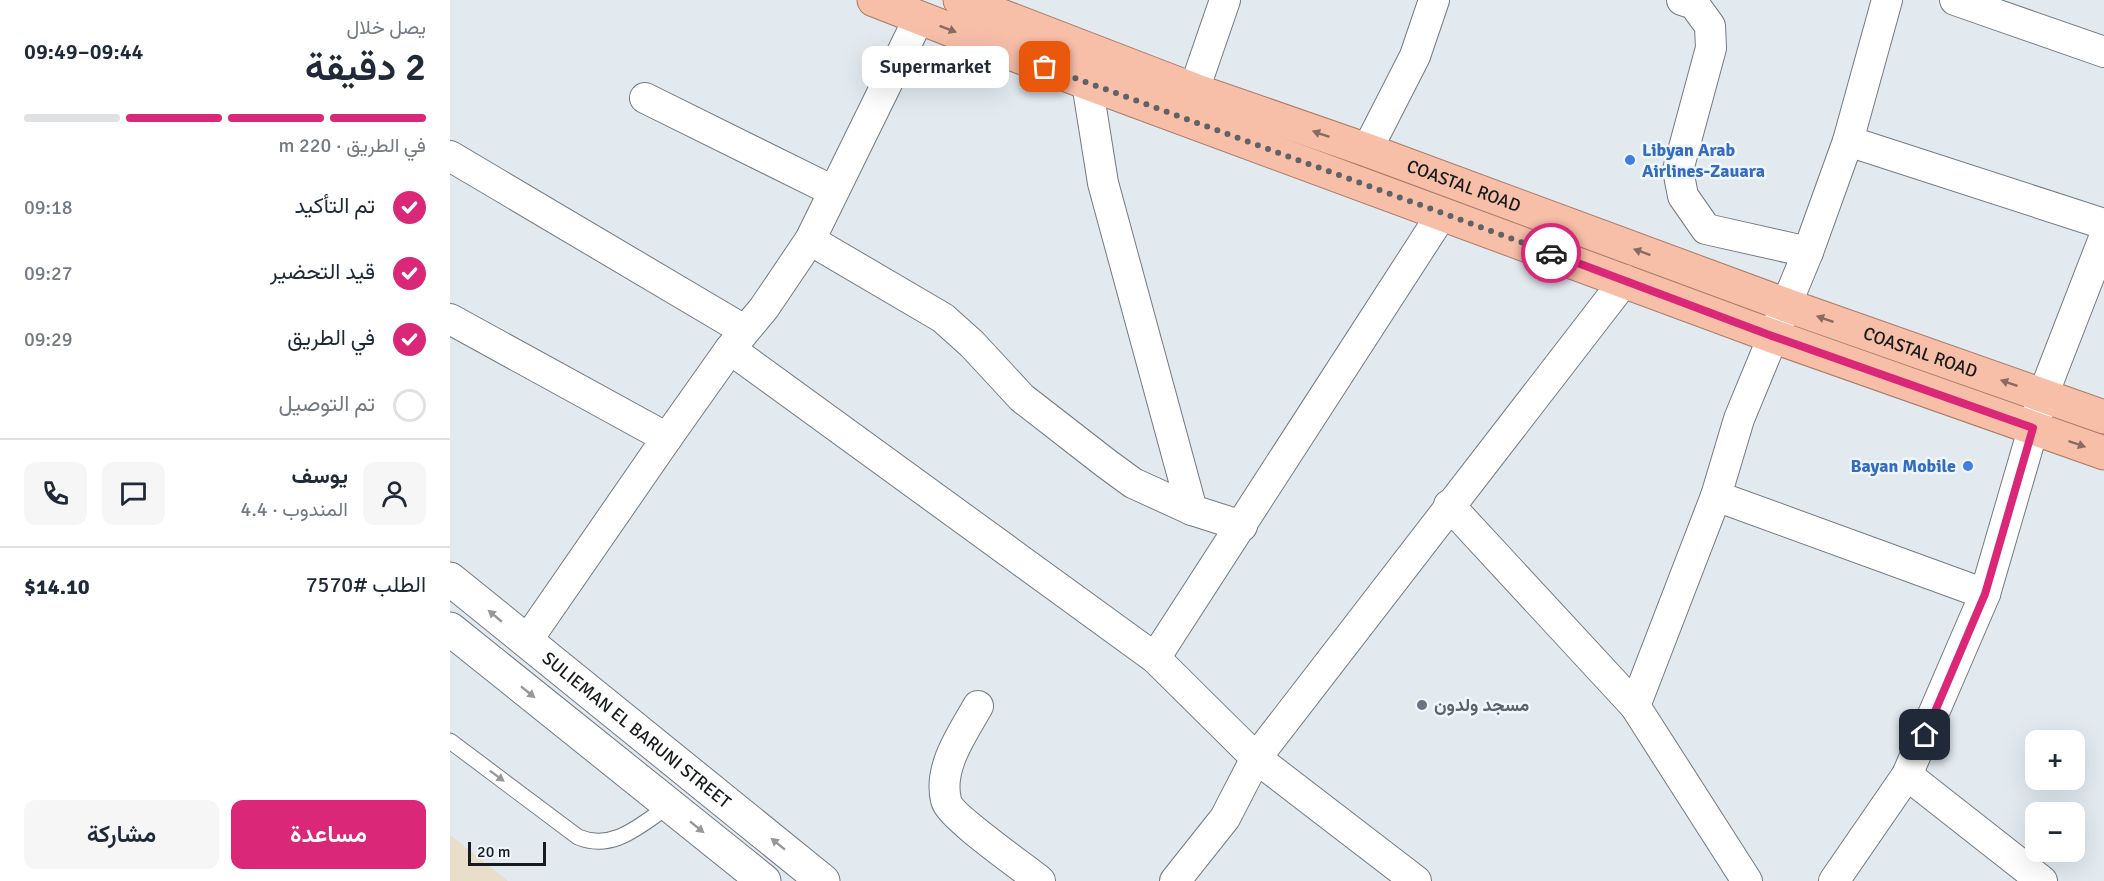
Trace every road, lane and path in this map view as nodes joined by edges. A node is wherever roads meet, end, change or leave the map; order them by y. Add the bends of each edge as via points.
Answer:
1 (874, 0) edge
2 (960, 0) edge
3 (1225, 0) edge
4 (1434, 0) edge
5 (1682, 0) edge
6 (1887, 0) edge
7 (1955, 0) edge
8 (919, 18) junction
9 (2104, 52) edge
10 (1087, 83) junction
11 (1194, 90) junction
12 (645, 98) dead end
13 (1848, 141) junction
14 (1367, 150) junction
15 (450, 156) edge
16 (833, 191) junction
17 (1442, 214) junction
18 (2104, 224) edge
19 (2104, 238) edge
20 (810, 240) junction
21 (1809, 252) junction
22 (1625, 280) junction
23 (1786, 305) junction
24 (450, 319) edge
25 (1772, 336) junction
26 (737, 340) junction
27 (2043, 395) junction
28 (2104, 417) edge
29 (2033, 428) junction
30 (667, 438) junction
31 (2104, 453) edge
32 (1716, 496) junction
33 (1449, 506) junction
34 (1192, 510) junction
35 (1242, 526) junction
36 (450, 579) edge
37 (1985, 594) junction
38 (450, 628) edge
39 (526, 642) junction
40 (1155, 658) junction
41 (978, 706) dead end
42 (1635, 706) junction
43 (450, 741) edge
44 (1256, 758) junction
45 (1907, 775) junction
46 (670, 805) junction
47 (764, 881) edge
48 (823, 881) edge
49 (1040, 881) edge
50 (1175, 881) edge
51 (1416, 881) edge
52 (1747, 881) edge
53 (1834, 881) edge
54 (2042, 881) edge

1 - 8 highway, COASTAL ROAD
2 - 11 highway, COASTAL ROAD
3 - 11 street
4 - 14 street via 1415,56
5 - 21 street via 1694,4 1710,26 1711,48 1678,170 1683,196 1706,229
6 - 13 street
7 - 9 street
8 -> 10 highway, COASTAL ROAD
8 - 16 street
10 - 17 highway, COASTAL ROAD
10 - 34 street via 1103,183
14 -> 11 highway, COASTAL ROAD
12 - 16 street
13 - 18 street
13 - 21 street
23 -> 14 highway, COASTAL ROAD
15 - 26 street
16 - 20 street
17 - 22 highway, COASTAL ROAD
17 - 35 street
19 - 27 street
20 - 26 street
20 - 34 street via 943,318 1022,398 1099,458 1133,483
21 - 23 street
22 - 25 highway, COASTAL ROAD
22 - 33 street
23 - 25 street
27 -> 23 highway, COASTAL ROAD
24 - 30 street
25 - 29 highway, COASTAL ROAD
25 - 32 street via 1739,419
26 - 30 street
26 - 40 street
27 - 28 highway, COASTAL ROAD
27 - 29 street
29 -> 31 highway, COASTAL ROAD
29 - 37 street
30 - 39 street
32 - 37 street
32 - 42 street
33 - 42 street
33 - 44 street
34 - 35 street
35 - 40 street
39 -> 36 street, SULIEMAN EL BARUNI STREET
37 - 45 street
38 -> 46 street, SULIEMAN EL BARUNI STREET
48 -> 39 street, SULIEMAN EL BARUNI STREET
40 - 44 street
41 - 49 street via 952,751 946,802 960,821
42 - 52 street
43 -> 46 lane via 589,842 622,837
44 - 50 street via 1225,818
44 - 51 street
45 - 53 street
45 - 54 street
46 -> 47 street, SULIEMAN EL BARUNI STREET

